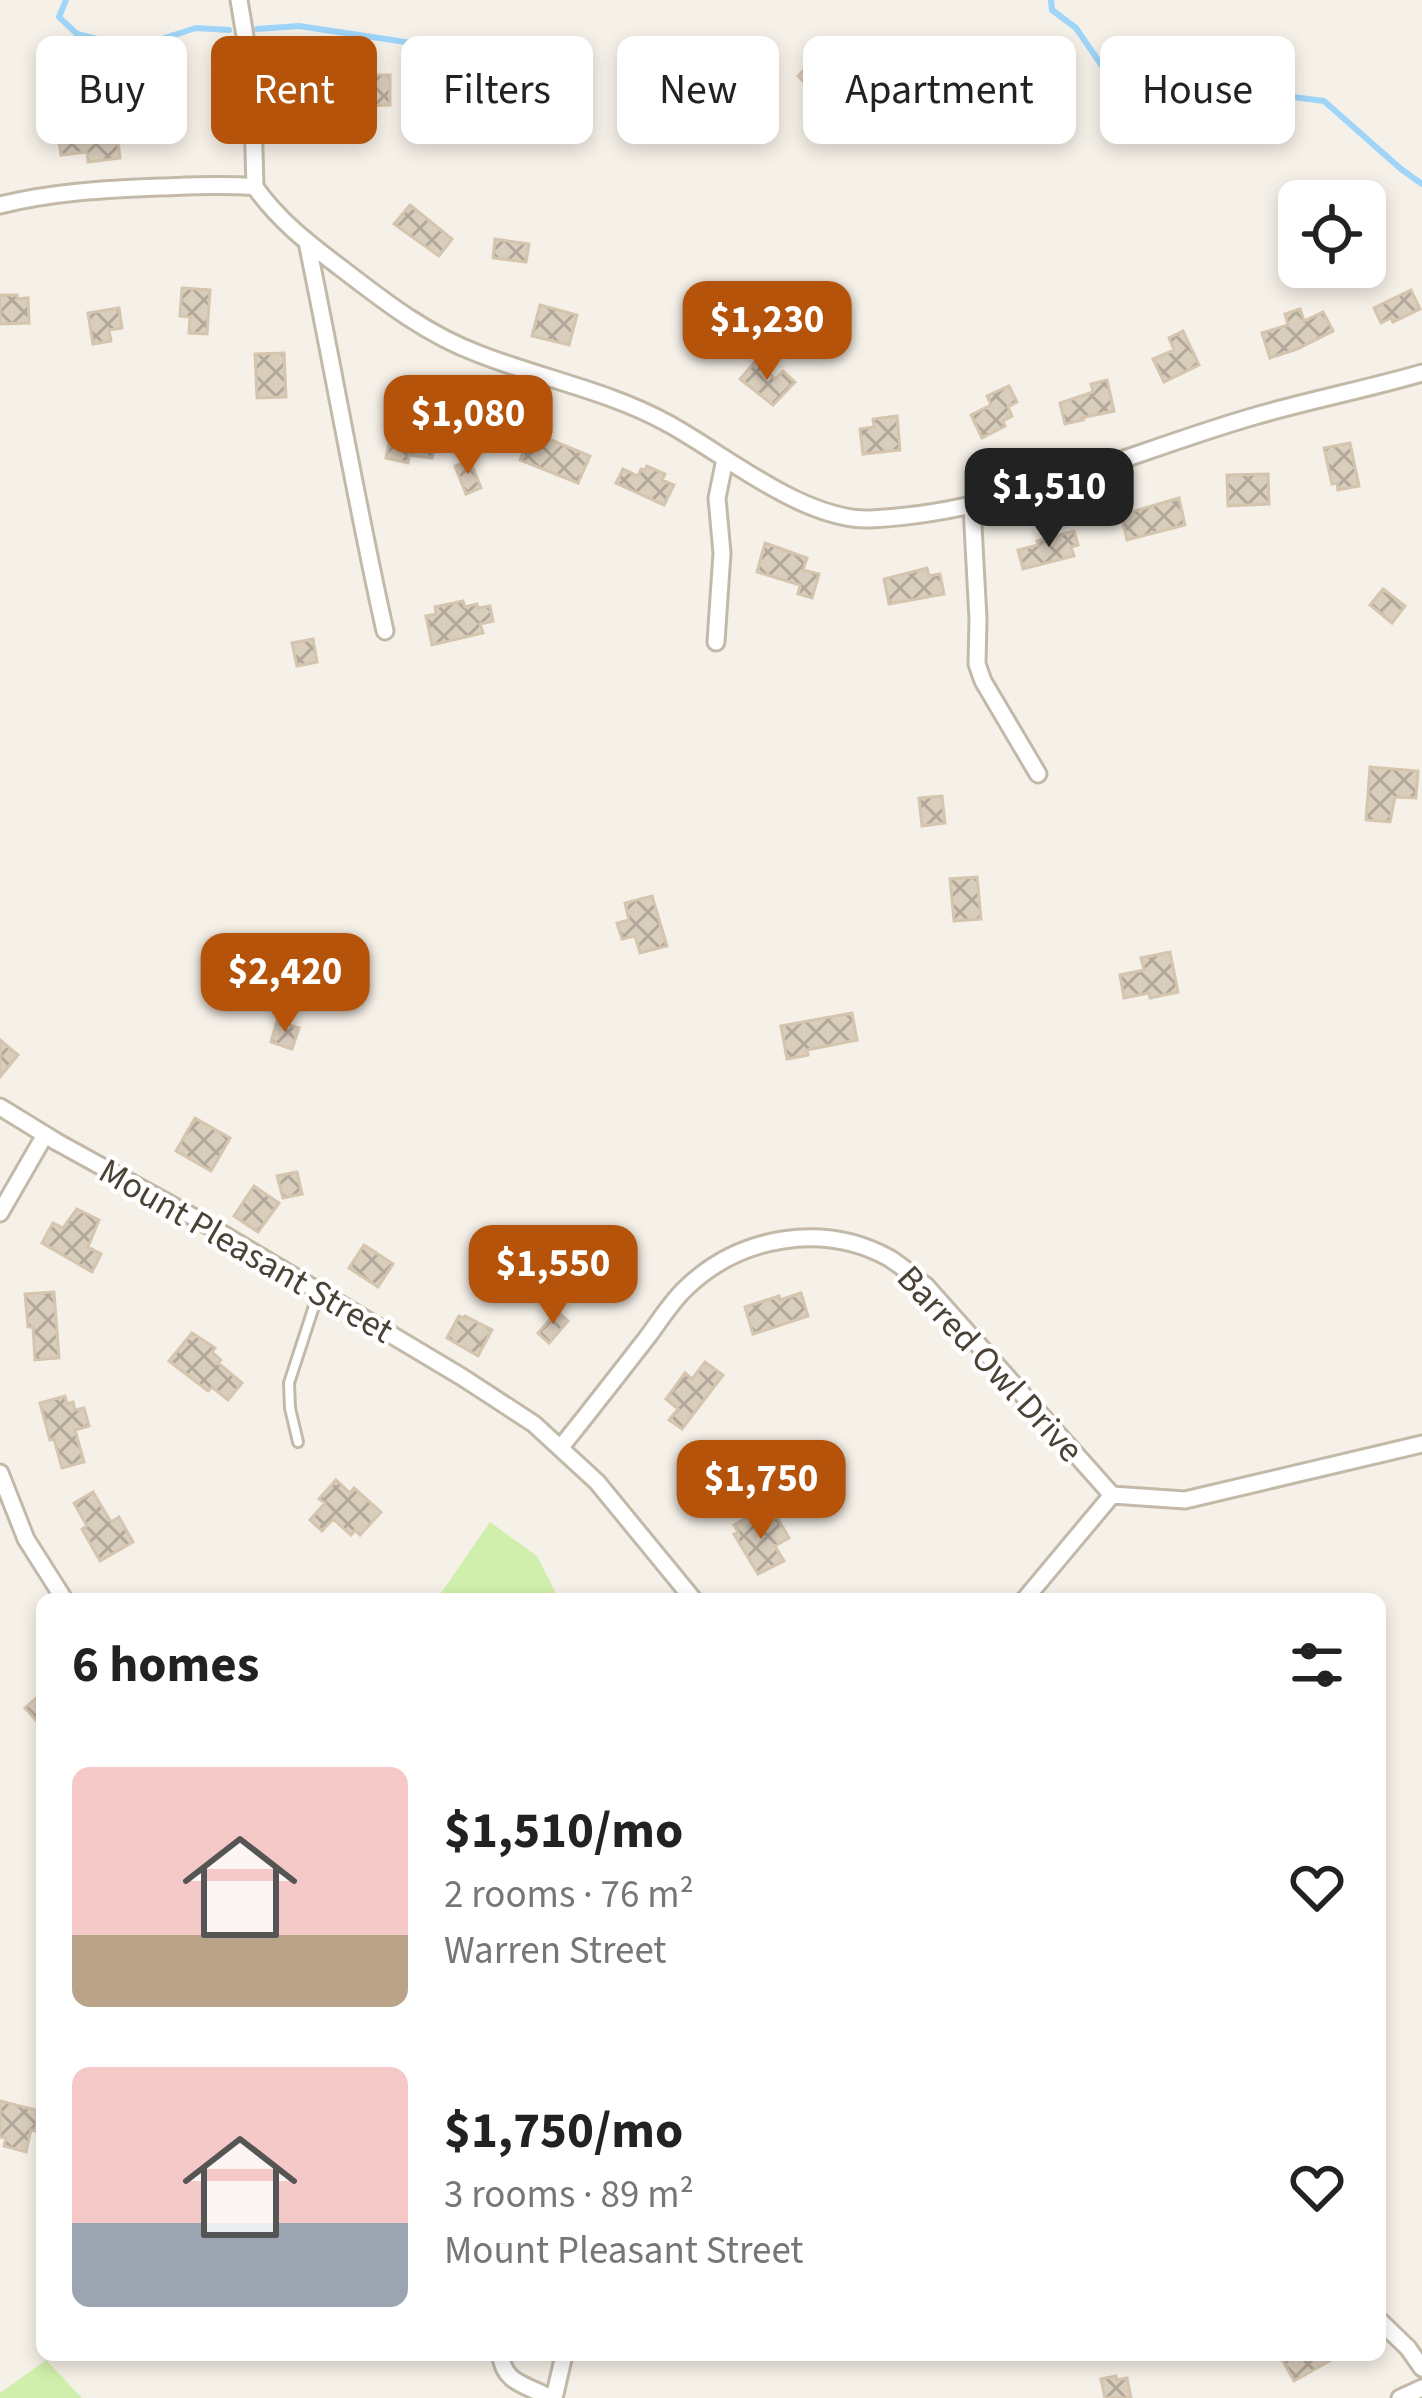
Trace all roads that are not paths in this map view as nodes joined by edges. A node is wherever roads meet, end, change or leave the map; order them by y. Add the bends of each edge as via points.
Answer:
1 (239, 0) edge
2 (255, 187) junction
3 (0, 205) edge
4 (307, 242) junction
5 (1422, 374) edge
6 (725, 459) junction
7 (972, 507) junction
8 (385, 631) dead end
9 (716, 642) dead end
10 (1038, 774) dead end
11 (0, 1107) edge
12 (45, 1135) junction
13 (0, 1213) edge
14 (319, 1292) junction
15 (298, 1442) dead end
16 (1422, 1444) edge
17 (561, 1447) junction
18 (0, 1473) edge
19 (1112, 1496) junction
20 (60, 1593) edge
21 (688, 1593) edge
22 (1029, 1593) edge
23 (1386, 2327) edge
24 (500, 2361) edge
25 (563, 2361) edge
26 (1422, 2368) edge
27 (1422, 2388) edge
28 (552, 2398) edge
29 (1400, 2398) edge

1 - 2 street via 252,78
2 - 3 street via 98,189
2 - 4 street
4 - 6 street via 412,323 663,420
4 - 8 street
5 - 7 street via 1254,416
6 - 7 street via 833,514 864,519
6 - 9 street via 717,498
7 - 10 street via 977,664
11 - 12 street, Mount Pleasant Street
12 - 13 street
12 - 14 street, Mount Pleasant Street
14 - 15 lane via 290,1383
14 - 17 street, Mount Pleasant Street via 499,1400
16 - 19 street, Barred Owl Drive via 1185,1500
17 - 19 street, Barred Owl Drive via 685,1288 742,1251 808,1236 889,1258 926,1286
17 - 21 street, Mount Pleasant Street
18 - 20 street via 26,1539
19 - 22 street
23 - 26 street
24 - 28 street via 508,2377
25 - 28 street
27 - 29 street

